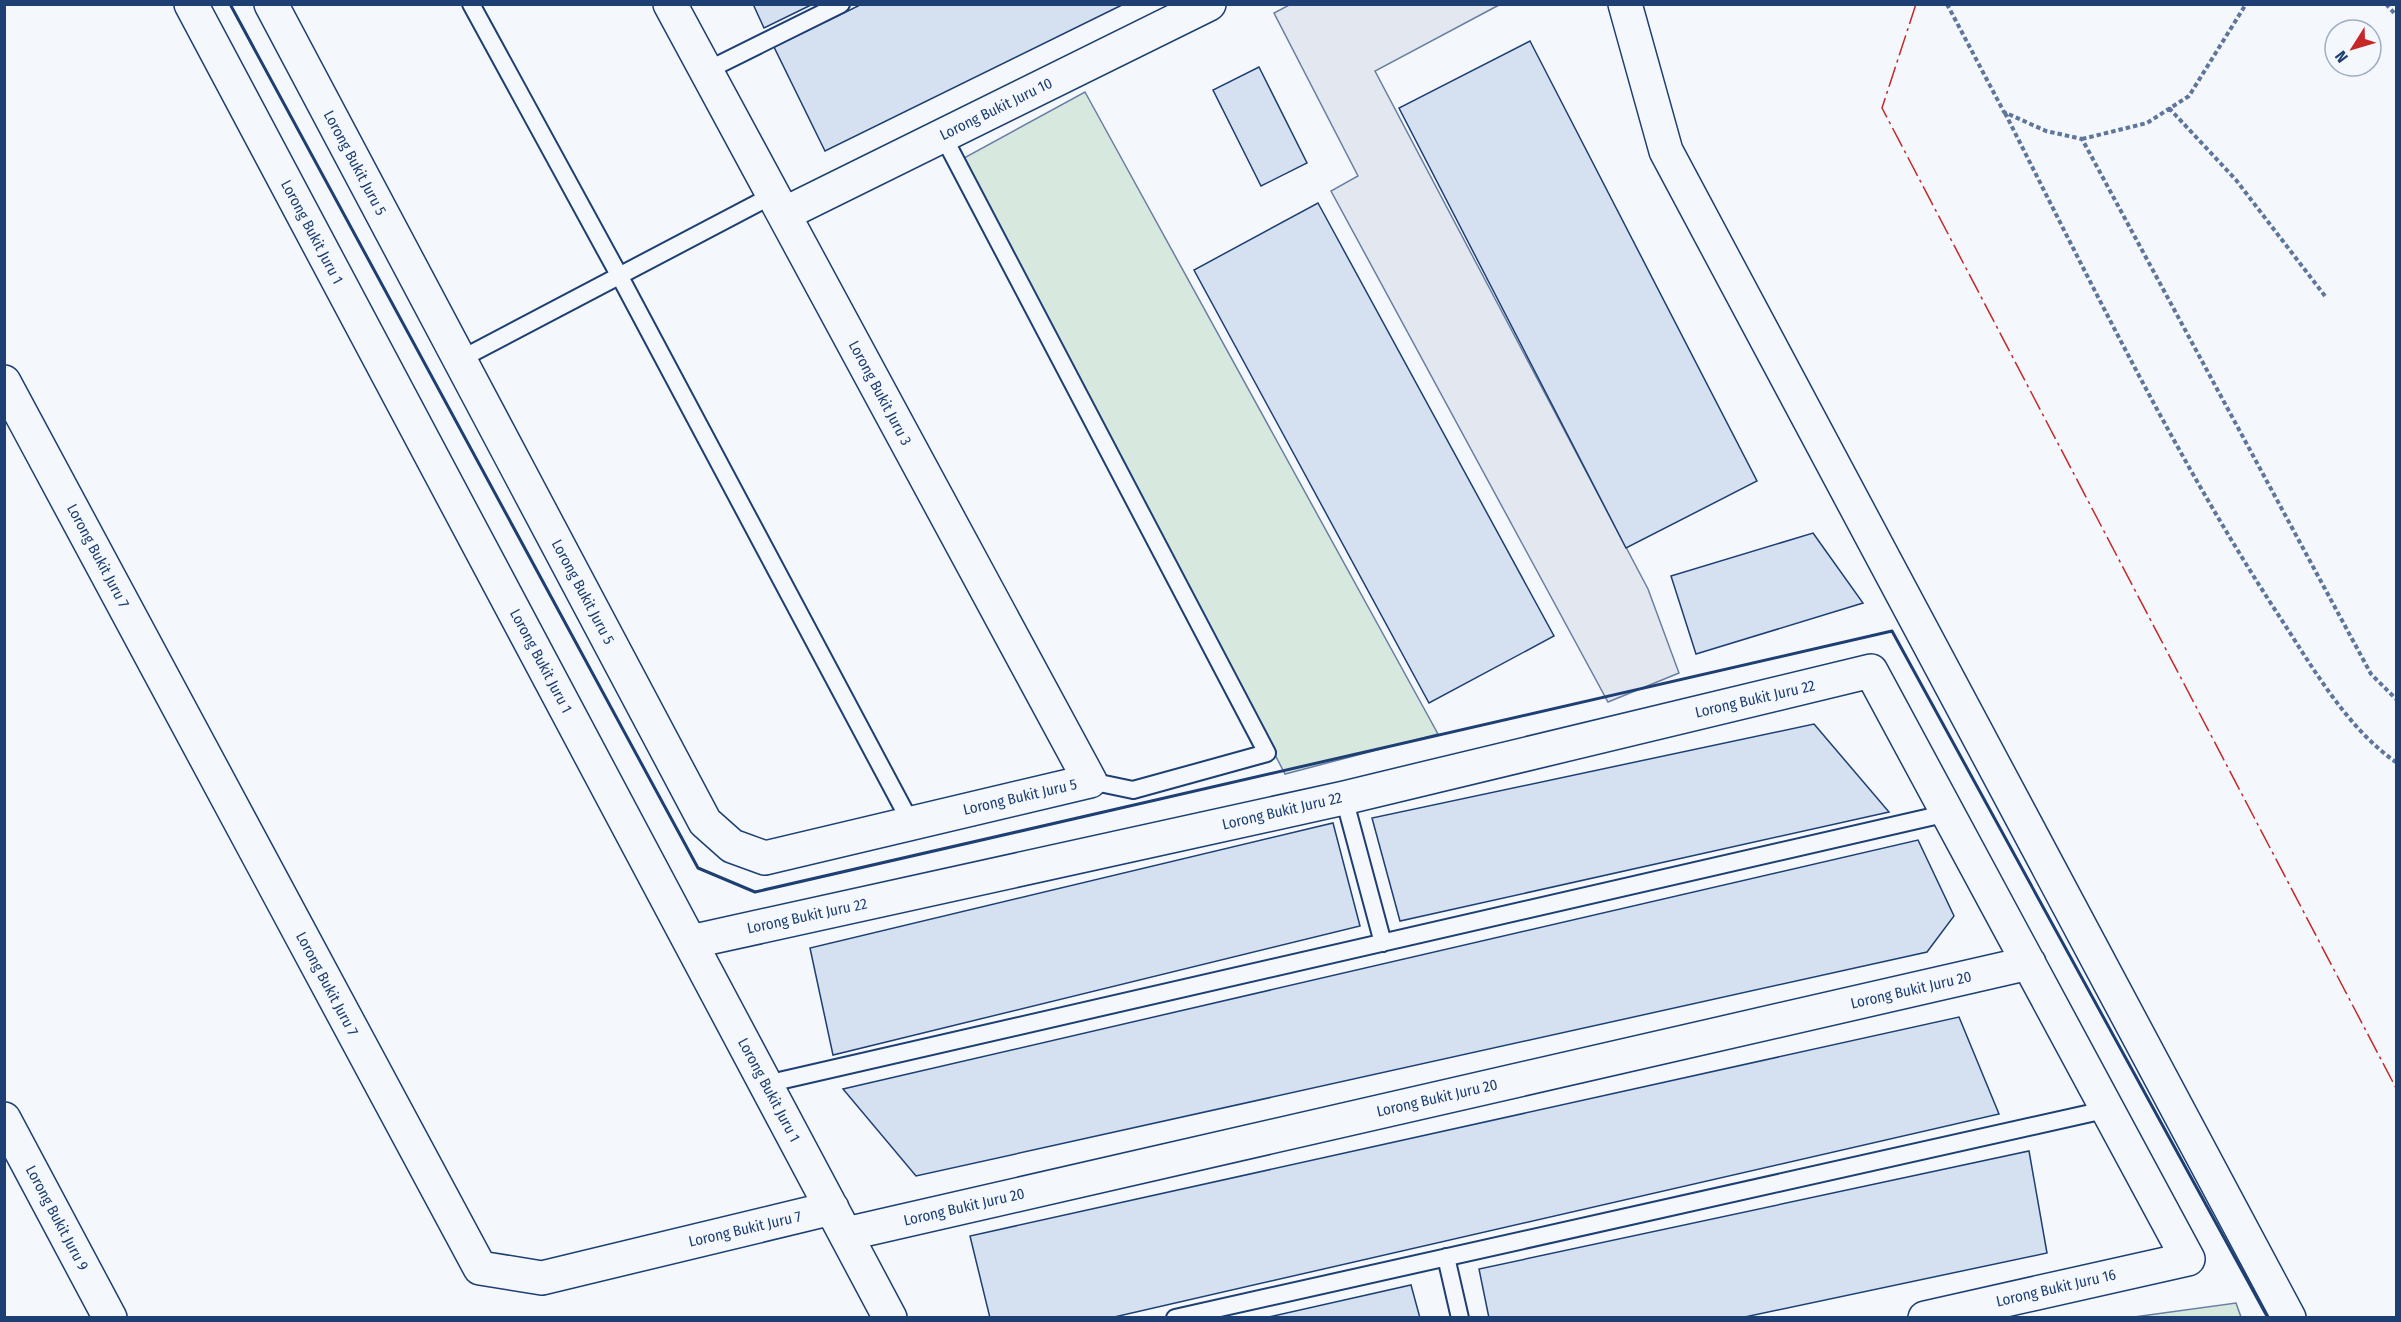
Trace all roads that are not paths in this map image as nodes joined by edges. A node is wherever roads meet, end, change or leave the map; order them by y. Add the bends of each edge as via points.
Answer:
1 (191, 4) edge
2 (271, 4) edge
3 (471, 4) edge
4 (670, 4) edge
5 (841, 4) edge
6 (1209, 4) edge
7 (1625, 4) edge
8 (706, 71) junction
9 (943, 136) junction
10 (778, 204) junction
11 (619, 275) junction
12 (459, 360) junction
13 (4, 382) edge
14 (1090, 781) junction
15 (1344, 798) junction
16 (1948, 813) junction
17 (911, 823) junction
18 (690, 942) junction
19 (1383, 943) junction
20 (2029, 963) junction
21 (766, 1084) junction
22 (2109, 1109) junction
23 (4, 1119) edge
24 (839, 1221) junction
25 (1446, 1257) junction
26 (110, 1317) edge
27 (890, 1317) edge
28 (1175, 1317) edge
29 (1460, 1317) edge
30 (1925, 1317) edge
31 (2289, 1317) edge

1 - 18 street, Lorong Bukit Juru 1
2 - 12 street, Lorong Bukit Juru 5
3 - 11 lane
4 - 8 street, Lorong Bukit Juru 3
5 - 8 lane
6 - 9 street, Lorong Bukit Juru 10
7 - 31 street via 1666,152
8 - 10 street, Lorong Bukit Juru 3
9 - 10 street, Lorong Bukit Juru 10
9 - 14 lane via 1267,753 1133,790
10 - 11 lane
10 - 14 street, Lorong Bukit Juru 3
11 - 12 lane
11 - 17 lane
12 - 17 street, Lorong Bukit Juru 5 via 705,822 732,846 765,858
13 - 24 street, Lorong Bukit Juru 7 via 480,1268 542,1278
14 - 17 street, Lorong Bukit Juru 5
15 - 16 street, Lorong Bukit Juru 22 via 1871,671
15 - 18 street, Lorong Bukit Juru 22
15 - 19 lane
16 - 19 lane
16 - 20 street
18 - 21 street, Lorong Bukit Juru 1
19 - 21 lane
20 - 22 street
20 - 24 street, Lorong Bukit Juru 20
21 - 24 street, Lorong Bukit Juru 1
22 - 25 lane
22 - 30 street, Lorong Bukit Juru 16 via 2188,1259
23 - 26 street, Lorong Bukit Juru 9
24 - 27 street, Lorong Bukit Juru 1
25 - 28 lane
25 - 29 lane

